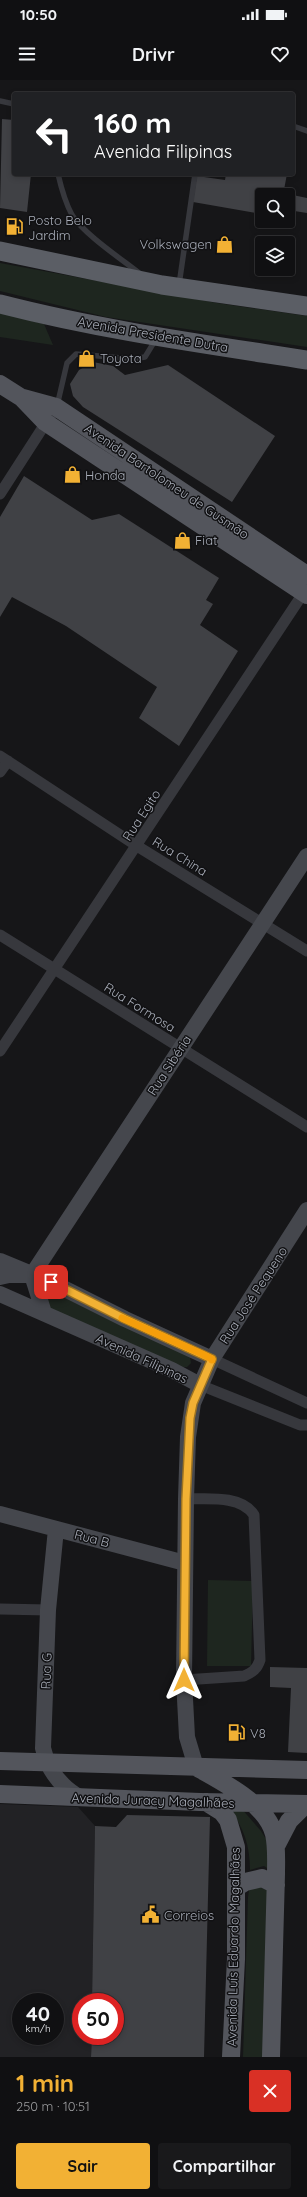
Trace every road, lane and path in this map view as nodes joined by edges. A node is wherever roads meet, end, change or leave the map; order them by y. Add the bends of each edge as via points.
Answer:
1 (0, 101) edge
2 (12, 104) edge
3 (295, 127) edge
4 (307, 131) edge
5 (59, 176) edge
6 (194, 176) edge
7 (0, 251) edge
8 (150, 282) junction
9 (179, 287) junction
10 (0, 304) edge
11 (307, 306) edge
12 (157, 337) junction
13 (307, 360) edge
14 (0, 384) edge
15 (22, 398) junction
16 (56, 407) junction
17 (45, 422) junction
18 (0, 494) edge
19 (306, 587) edge
20 (4, 758) edge
21 (0, 772) edge
22 (137, 846) junction
23 (307, 856) edge
24 (263, 923) junction
25 (0, 935) edge
26 (307, 951) edge
27 (53, 970) junction
28 (179, 1048) junction
29 (0, 1052) edge
30 (307, 1127) edge
31 (307, 1210) edge
32 (0, 1261) edge
33 (32, 1275) junction
34 (0, 1277) edge
35 (0, 1294) edge
36 (44, 1313) junction
37 (212, 1359) junction
38 (200, 1385) junction
39 (307, 1403) edge
40 (307, 1425) edge
41 (186, 1499) junction
42 (0, 1514) edge
43 (56, 1529) junction
44 (184, 1563) junction
45 (0, 1609) edge
46 (48, 1610) junction
47 (184, 1680) junction
48 (0, 1761) edge
49 (46, 1763) junction
50 (196, 1767) junction
51 (307, 1770) edge
52 (0, 1794) edge
53 (82, 1798) junction
54 (206, 1802) junction
55 (253, 1803) junction
56 (307, 1804) edge
57 (276, 1846) junction
58 (276, 1885) junction
59 (237, 1887) junction
60 (231, 2057) edge
61 (271, 2057) edge

1 - 2 lane
3 - 4 lane
5 - 8 lane via 72,215 86,230
6 - 9 lane
7 - 8 highway
8 - 9 highway
9 - 11 highway
10 - 12 highway, Avenida Presidente Dutra
12 - 13 highway, Avenida Presidente Dutra
12 - 16 lane via 145,357 133,359 76,354 67,363
14 - 15 main road, Avenida Bartolomeu de Gusmão
15 - 16 main road, Avenida Bartolomeu de Gusmão
15 - 17 main road, Avenida Bartolomeu de Gusmão
16 - 17 street
16 - 19 main road, Avenida Bartolomeu de Gusmão
17 - 18 street
17 - 19 main road, Avenida Bartolomeu de Gusmão
19 - 22 street, Rua Egito
20 - 21 street
20 - 22 street, Rua China
22 - 24 street, Rua China
22 - 27 street, Rua Egito
23 - 24 main road, Rua Sibéria
24 - 26 street, Rua China
24 - 28 main road, Rua Sibéria
25 - 27 street, Rua Formosa
27 - 28 street, Rua Formosa
27 - 29 street, Rua Egito
28 - 30 street, Rua Formosa
28 - 33 main road, Rua Sibéria
31 - 37 main road, Rua José Pequeno
32 - 33 main road
33 - 34 main road
33 - 36 main road
33 - 37 main road
35 - 36 main road, Avenida Filipinas
36 - 38 main road, Avenida Filipinas
37 - 38 main road, Rua José Pequeno
37 - 39 street
38 - 40 street, Avenida Filipinas via 300,1425
38 - 41 main road, Rua José Pequeno via 190,1418
41 - 44 main road, Rua José Pequeno
41 - 47 street via 240,1503 249,1507 254,1515 260,1660 257,1668 244,1676
42 - 43 main road, Rua B
43 - 44 main road, Rua B
43 - 46 main road, Rua G
44 - 47 main road, Rua José Pequeno
45 - 46 street
46 - 49 main road, Rua G via 43,1748
47 - 50 main road, Rua José Pequeno via 188,1737
48 - 49 main road
49 - 50 main road
49 - 53 main road, Rua G via 61,1783
50 - 51 main road
50 - 55 main road via 230,1786
52 - 53 main road, Avenida Juracy Magalhães
53 - 54 main road, Avenida Juracy Magalhães
54 - 55 main road, Avenida Juracy Magalhães
54 - 59 main road, Avenida Luís Eduardo Magalhães via 222,1812 234,1832
55 - 56 main road, Avenida Juracy Magalhães
55 - 57 main road via 273,1832
56 - 57 main road via 289,1821
57 - 58 main road
58 - 59 main road via 262,1878
58 - 61 main road
59 - 60 main road, Avenida Luís Eduardo Magalhães

